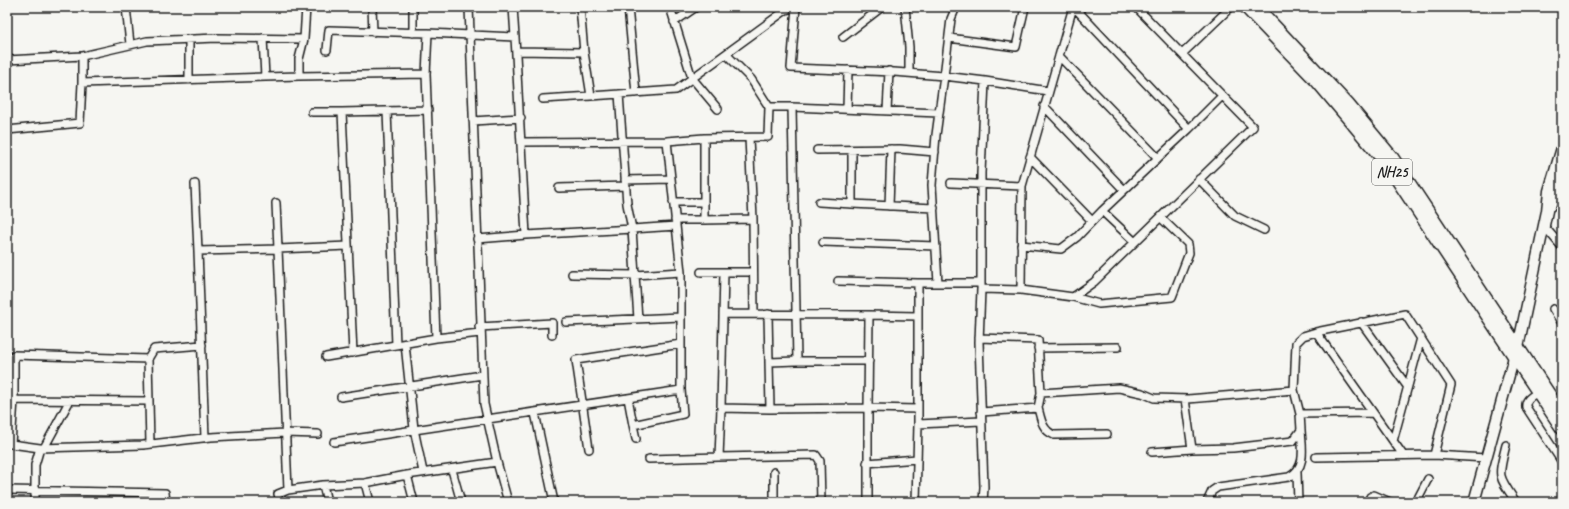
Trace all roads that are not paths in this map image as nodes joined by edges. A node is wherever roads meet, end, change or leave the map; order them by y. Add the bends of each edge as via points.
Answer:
1 (126, 7) edge
2 (306, 7) edge
3 (372, 7) edge
4 (413, 7) edge
5 (469, 7) edge
6 (513, 7) edge
7 (580, 7) edge
8 (628, 7) edge
9 (670, 7) edge
10 (696, 7) edge
11 (795, 7) edge
12 (882, 7) edge
13 (905, 7) edge
14 (956, 7) edge
15 (1025, 7) edge
16 (1074, 7) edge
17 (1136, 7) edge
18 (1231, 7) edge
19 (1245, 7) edge
20 (1257, 7) edge
21 (786, 8) edge
22 (674, 22) junction
23 (373, 32) junction
24 (413, 33) junction
25 (428, 33) junction
26 (470, 36) junction
27 (515, 37) junction
28 (843, 37) dead end
29 (263, 38) junction
30 (949, 38) junction
31 (189, 39) junction
32 (304, 39) junction
33 (130, 44) junction
34 (327, 50) dead end
35 (516, 51) junction
36 (584, 52) junction
37 (726, 54) junction
38 (1182, 54) junction
39 (82, 56) junction
40 (1059, 56) junction
41 (7, 60) edge
42 (848, 70) junction
43 (889, 72) junction
44 (909, 73) junction
45 (426, 74) junction
46 (299, 76) junction
47 (944, 76) junction
48 (265, 77) junction
49 (692, 78) junction
50 (189, 80) junction
51 (985, 81) junction
52 (82, 82) junction
53 (1048, 91) junction
54 (636, 93) junction
55 (618, 94) junction
56 (591, 96) junction
57 (1222, 96) junction
58 (543, 99) dead end
59 (1044, 106) junction
60 (769, 107) junction
61 (792, 107) junction
62 (718, 109) dead end
63 (847, 109) junction
64 (428, 110) junction
65 (387, 111) junction
66 (887, 111) junction
67 (312, 112) dead end
68 (342, 112) junction
69 (939, 113) junction
70 (521, 118) junction
71 (473, 121) junction
72 (1188, 129) junction
73 (7, 130) edge
74 (704, 138) junction
75 (749, 138) junction
76 (667, 141) junction
77 (522, 142) junction
78 (622, 142) junction
79 (1562, 148) edge
80 (891, 149) junction
81 (818, 150) dead end
82 (852, 150) junction
83 (935, 152) junction
84 (1030, 157) junction
85 (1158, 158) junction
86 (1562, 174) edge
87 (671, 179) junction
88 (1199, 179) junction
89 (626, 183) junction
90 (195, 184) dead end
91 (951, 184) dead end
92 (981, 184) junction
93 (1022, 186) junction
94 (560, 188) dead end
95 (1124, 190) junction
96 (1555, 195) edge
97 (673, 202) junction
98 (704, 202) junction
99 (819, 202) dead end
100 (276, 203) dead end
101 (852, 204) junction
102 (889, 206) junction
103 (934, 208) junction
104 (1102, 211) junction
105 (1161, 218) junction
106 (753, 219) junction
107 (704, 220) junction
108 (1092, 221) junction
109 (676, 223) junction
110 (1544, 226) junction
111 (632, 229) junction
112 (1264, 230) dead end
113 (526, 235) junction
114 (477, 239) junction
115 (823, 242) dead end
116 (1135, 242) junction
117 (1021, 245) junction
118 (348, 246) junction
119 (936, 246) junction
120 (1562, 247) edge
121 (278, 249) junction
122 (198, 251) junction
123 (681, 272) junction
124 (701, 272) dead end
125 (724, 272) junction
126 (753, 272) junction
127 (572, 274) dead end
128 (635, 275) junction
129 (838, 281) dead end
130 (918, 283) junction
131 (938, 283) junction
132 (981, 286) junction
133 (1021, 290) junction
134 (1073, 297) junction
135 (1553, 309) dead end
136 (723, 314) junction
137 (754, 314) junction
138 (768, 314) junction
139 (796, 314) junction
140 (869, 315) junction
141 (918, 316) junction
142 (681, 317) junction
143 (638, 318) junction
144 (566, 322) dead end
145 (1361, 322) junction
146 (1562, 323) edge
147 (480, 330) junction
148 (1316, 332) junction
149 (552, 336) dead end
150 (436, 338) junction
151 (979, 338) junction
152 (1420, 338) junction
153 (405, 344) junction
154 (681, 344) junction
155 (202, 345) junction
156 (396, 345) junction
157 (1118, 347) dead end
158 (1038, 348) junction
159 (353, 352) junction
160 (1516, 352) junction
161 (326, 357) dead end
162 (148, 358) junction
163 (797, 361) junction
164 (868, 361) junction
165 (769, 362) junction
166 (482, 375) junction
167 (410, 386) junction
168 (1406, 386) junction
169 (681, 390) junction
170 (1294, 390) junction
171 (1538, 392) junction
172 (1041, 393) junction
173 (341, 398) dead end
174 (628, 398) junction
175 (1185, 399) junction
176 (14, 400) junction
177 (70, 400) junction
178 (149, 401) junction
179 (582, 406) junction
180 (721, 408) junction
181 (868, 408) junction
182 (1038, 408) junction
183 (770, 409) junction
184 (918, 409) junction
185 (981, 412) junction
186 (535, 413) junction
187 (1372, 413) junction
188 (1562, 413) edge
189 (1300, 414) junction
190 (487, 420) junction
191 (981, 421) junction
192 (633, 424) junction
193 (918, 424) junction
194 (414, 429) junction
195 (1562, 429) edge
196 (1301, 430) junction
197 (285, 433) junction
198 (318, 434) dead end
199 (1107, 434) dead end
200 (205, 438) junction
201 (636, 439) dead end
202 (1393, 441) junction
203 (334, 442) dead end
204 (150, 444) junction
205 (1506, 445) dead end
206 (42, 448) junction
207 (589, 449) dead end
208 (1192, 449) junction
209 (1152, 452) dead end
210 (1403, 455) junction
211 (1434, 455) junction
212 (719, 457) junction
213 (1316, 457) dead end
214 (1486, 458) junction
215 (649, 459) dead end
216 (918, 459) junction
217 (497, 462) junction
218 (867, 462) junction
219 (1562, 462) edge
220 (452, 470) junction
221 (423, 472) junction
222 (774, 472) dead end
223 (1297, 473) junction
224 (407, 475) junction
225 (1428, 479) dead end
226 (365, 483) junction
227 (323, 485) junction
228 (7, 490) edge
229 (36, 490) junction
230 (288, 490) junction
231 (35, 502) edge
232 (166, 502) edge
233 (280, 502) edge
234 (327, 502) edge
235 (370, 502) edge
236 (414, 502) edge
237 (461, 502) edge
238 (508, 502) edge
239 (554, 502) edge
240 (774, 502) edge
241 (821, 502) edge
242 (868, 502) edge
243 (916, 502) edge
244 (983, 502) edge
245 (1207, 502) edge
246 (1298, 502) edge
247 (1368, 502) edge
248 (1390, 502) edge
249 (1416, 502) edge
250 (1474, 502) edge
251 (1516, 502) edge

1 - 33 street
2 - 32 street
3 - 23 street
4 - 24 street
5 - 26 street
6 - 27 street
7 - 36 street
8 - 54 street
9 - 22 street
10 - 22 street
11 - 21 street
11 - 42 street via 791,68
12 - 28 street
13 - 44 street via 910,47
14 - 30 street via 951,19
15 - 30 street via 1016,46
16 - 40 street
16 - 72 street
17 - 38 street
18 - 38 street
19 - 160 main road, NH25 via 1323,88 1387,165
20 - 160 main road, NH25 via 1348,104 1393,158
21 - 37 street
22 - 49 street
23 - 24 street
23 - 34 street via 329,30
24 - 25 street
25 - 26 street
25 - 45 street
26 - 27 street
26 - 71 street
27 - 35 street
29 - 31 street
29 - 32 street
29 - 48 street
30 - 47 street
31 - 33 street
31 - 50 street
32 - 46 street via 299,59
33 - 39 street
35 - 36 street
35 - 70 street
36 - 56 street
37 - 49 street
37 - 60 street via 751,79
38 - 57 street
39 - 41 street
39 - 52 street
40 - 53 street
40 - 85 street
42 - 43 street
42 - 63 street
43 - 44 street
43 - 66 street
44 - 47 street
45 - 46 street
45 - 64 street
46 - 48 street
47 - 51 street
47 - 69 street
48 - 50 street
49 - 54 street via 676,90
49 - 62 street
50 - 52 street
51 - 53 street
51 - 92 street
52 - 73 street via 80,123
53 - 59 street
54 - 55 street
55 - 56 street
55 - 78 street
56 - 58 street
57 - 72 street
57 - 88 street via 1253,127
59 - 84 street
59 - 95 street
60 - 61 street
60 - 75 street via 768,138
61 - 63 street
61 - 139 street
63 - 66 street
64 - 65 street
64 - 150 street
65 - 68 street
65 - 156 street
66 - 69 street
67 - 68 street
68 - 118 street
69 - 83 street
70 - 71 street
70 - 77 street
71 - 114 street
72 - 85 street
74 - 75 street
74 - 76 street
74 - 98 street
75 - 106 street
76 - 78 street
76 - 87 street
77 - 78 street
77 - 113 street
78 - 89 street
79 - 96 main road
80 - 82 street
80 - 83 street
80 - 102 street
81 - 82 street
82 - 101 street
83 - 103 street via 932,185
84 - 93 street
84 - 108 street
85 - 95 street
86 - 96 main road
87 - 89 street
87 - 97 street
88 - 105 street
88 - 112 street via 1235,216
89 - 94 street
89 - 111 street
90 - 122 street
91 - 92 street
92 - 93 street
92 - 132 street
93 - 117 street
95 - 104 street
96 - 110 main road via 1547,211
97 - 98 street
97 - 109 street
98 - 107 street
99 - 101 street
100 - 121 street
101 - 102 street
102 - 103 street
103 - 119 street
104 - 108 street
104 - 116 street
105 - 116 street
105 - 134 street via 1189,248 1172,297 1099,304
106 - 107 street
106 - 126 street
107 - 109 street
108 - 117 street via 1061,249
109 - 111 street
109 - 123 street
110 - 120 street
110 - 160 main road
111 - 113 street
111 - 128 street
113 - 114 street
114 - 147 street
115 - 119 street
116 - 134 street via 1094,282
117 - 133 street
118 - 121 street
118 - 159 street
119 - 131 street
121 - 122 street
121 - 197 street
122 - 155 street
123 - 128 street
123 - 142 street
124 - 125 street
125 - 126 street
125 - 136 street
126 - 137 street
127 - 128 street
128 - 143 street
129 - 130 street
130 - 131 street
130 - 141 street
131 - 132 street
132 - 133 street
132 - 151 street
133 - 134 street
135 - 146 street
136 - 137 street
136 - 180 street
137 - 138 street
138 - 139 street
138 - 165 street
139 - 140 street
139 - 163 street
140 - 141 street
140 - 164 street
141 - 184 street
142 - 143 street
142 - 154 street
143 - 144 street
145 - 148 street
145 - 152 street via 1405,314
145 - 168 street
147 - 149 street via 552,323
147 - 150 street
147 - 166 street
148 - 170 street via 1303,336 1296,342
148 - 187 street
150 - 153 street
151 - 158 street via 1038,340
151 - 185 street
152 - 168 street
152 - 211 street via 1451,385
153 - 156 street
153 - 167 street
154 - 169 street
154 - 179 street via 576,360
155 - 162 street via 154,349
155 - 200 street
156 - 159 street
157 - 158 street
158 - 172 street
159 - 161 street
160 - 171 main road, NH25
160 - 188 main road, NH25
160 - 214 main road
162 - 176 street via 14,355
162 - 178 street
163 - 164 street
163 - 165 street
164 - 181 street
165 - 183 street
166 - 167 street
166 - 190 street
167 - 173 street
167 - 194 street
168 - 202 street
169 - 174 street
169 - 192 street via 683,414
170 - 175 street
170 - 189 street
171 - 195 main road, NH25
171 - 219 street via 1528,399 1525,403 1526,408
172 - 175 street via 1119,388 1154,398
172 - 182 street
174 - 179 street
174 - 192 street
175 - 208 street
176 - 177 street
176 - 206 street via 10,444
177 - 178 street
177 - 206 street
178 - 204 street
179 - 186 street
179 - 207 street
180 - 183 street
180 - 212 street
181 - 183 street
181 - 184 street
181 - 218 street
182 - 185 street
182 - 199 street via 1047,433
184 - 193 street
185 - 191 street
186 - 190 street
186 - 239 street
187 - 189 street
187 - 202 street
189 - 196 street
190 - 194 street
190 - 217 street
191 - 193 street
191 - 244 street
192 - 201 street
193 - 216 street
194 - 203 street
194 - 221 street
196 - 208 street via 1293,441 1233,448
196 - 223 street via 1302,462
197 - 198 street
197 - 200 street
197 - 230 street
200 - 204 street
202 - 210 street
204 - 206 street
205 - 251 street via 1499,473
206 - 229 street via 35,465
208 - 209 street
210 - 211 street
210 - 213 street
211 - 214 street
212 - 215 street
212 - 241 street via 816,455 820,461
214 - 250 main road
216 - 218 street
216 - 243 street
217 - 220 street
217 - 238 street
218 - 242 street
220 - 221 street
220 - 237 street
221 - 224 street
222 - 240 street
223 - 245 street via 1289,478 1218,487 1212,491
223 - 246 street
224 - 226 street
224 - 236 street
225 - 249 street
226 - 227 street
226 - 235 street
227 - 230 street
227 - 234 street
228 - 229 street
229 - 231 street
229 - 232 street via 165,493
230 - 233 street via 278,494
247 - 248 street via 1374,495

